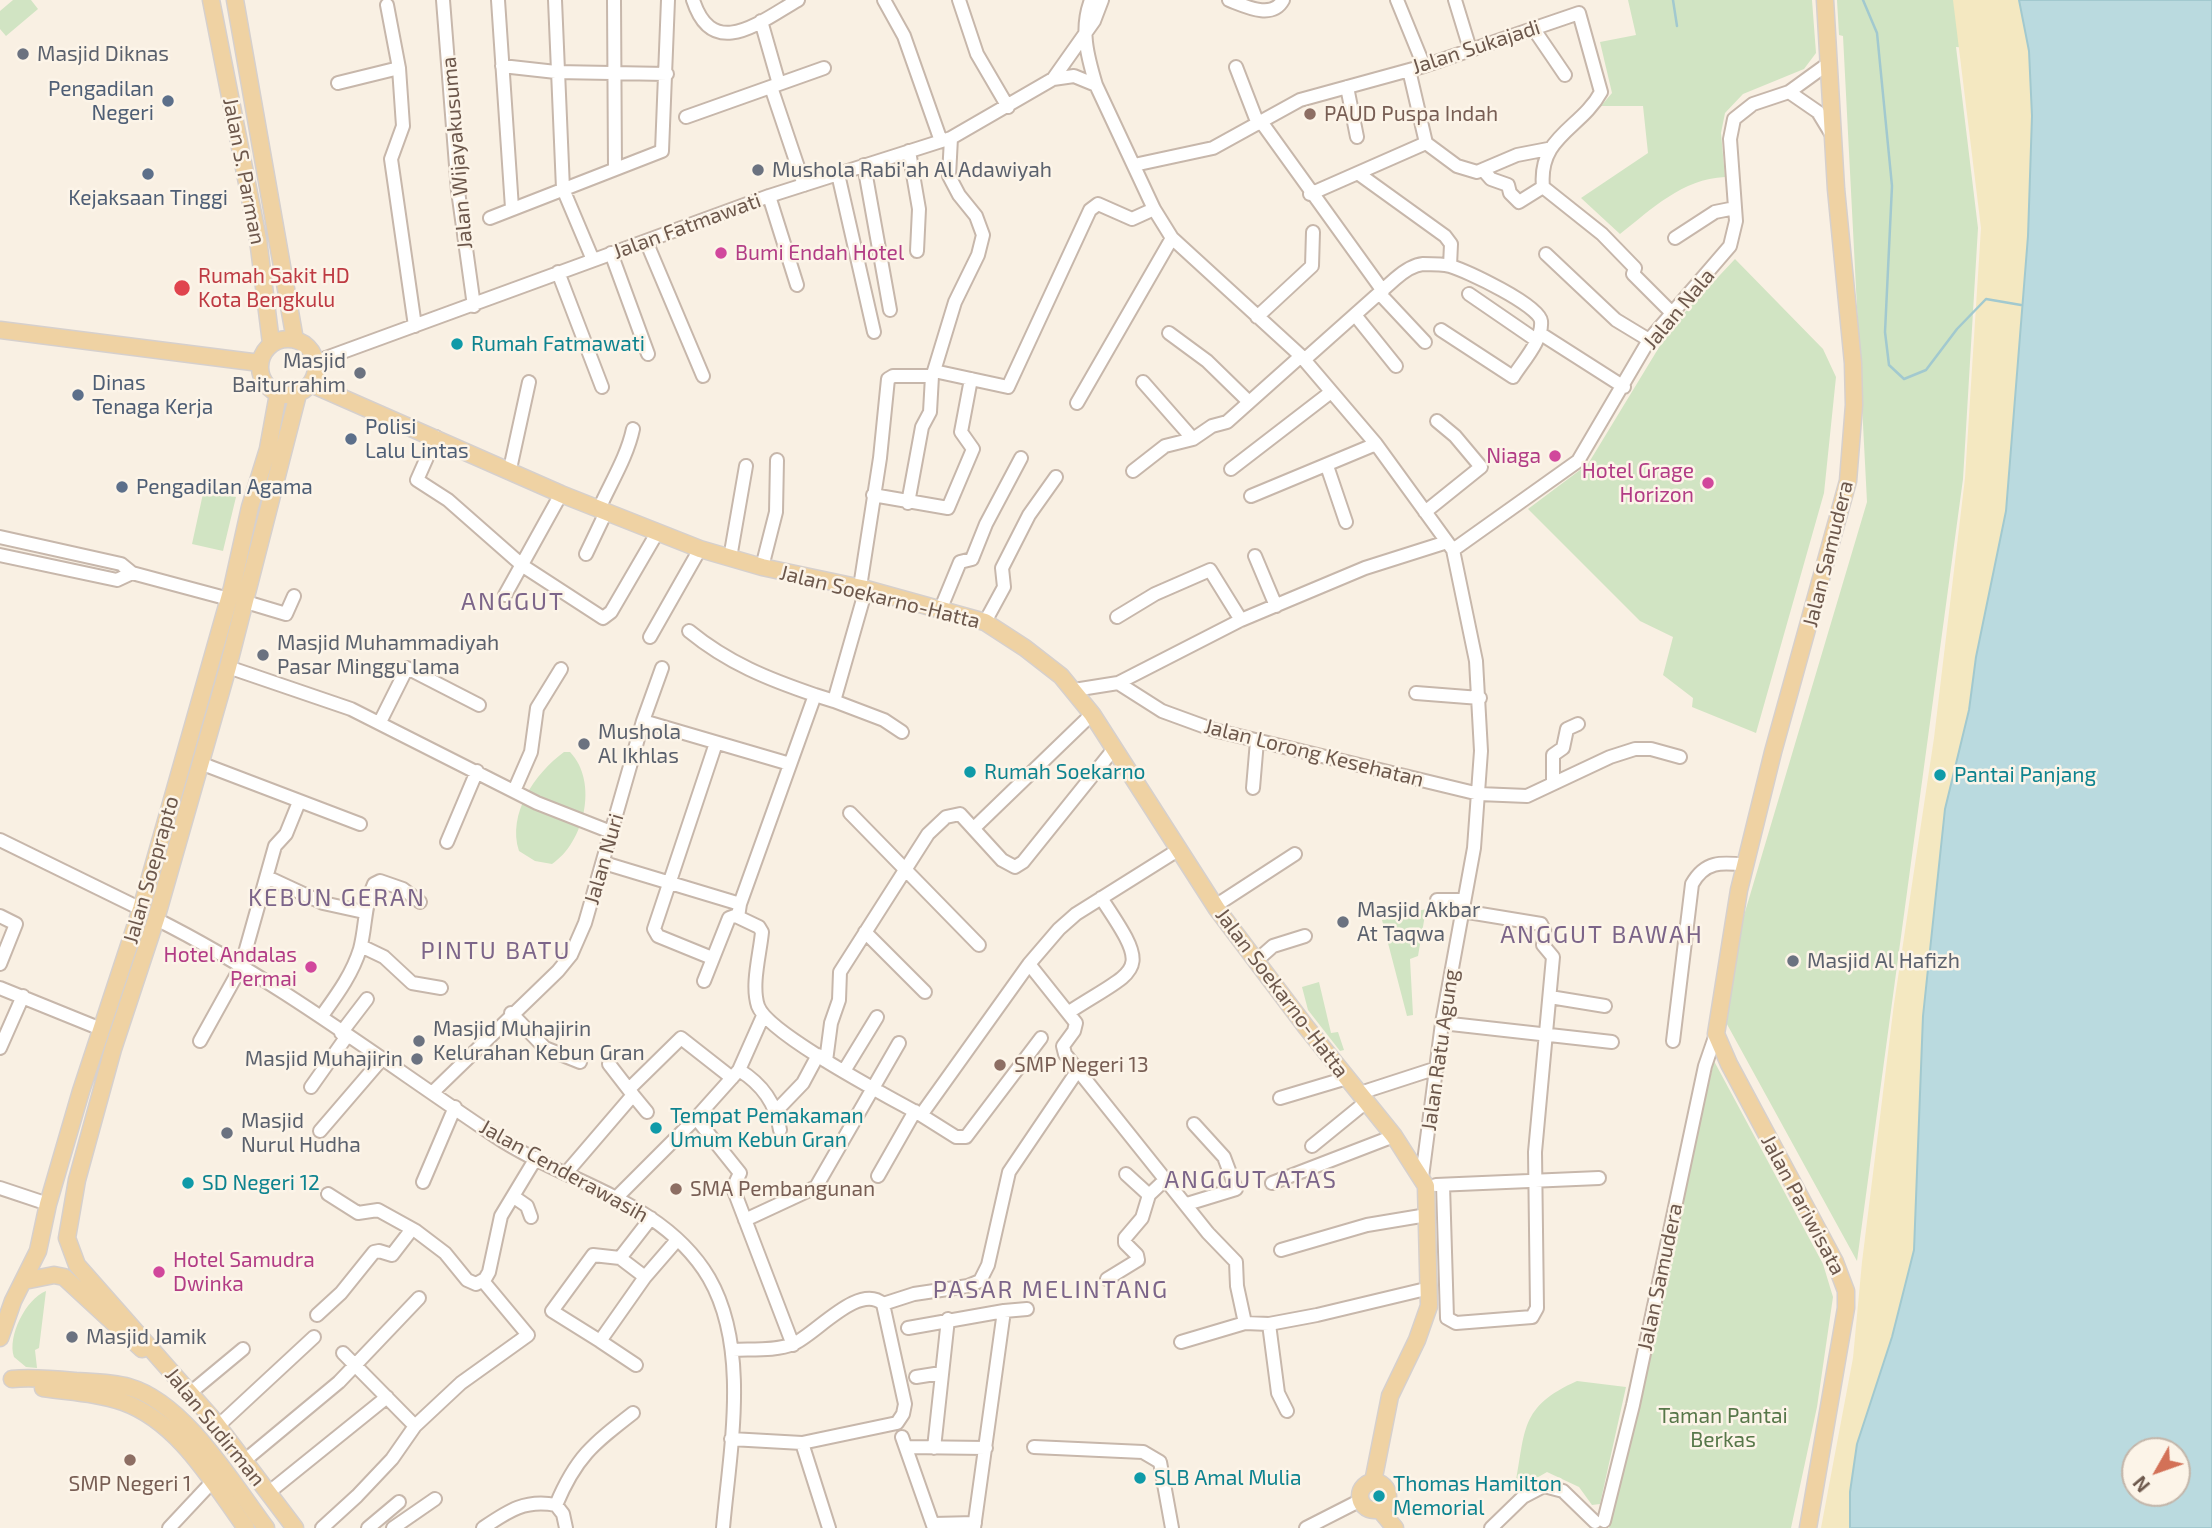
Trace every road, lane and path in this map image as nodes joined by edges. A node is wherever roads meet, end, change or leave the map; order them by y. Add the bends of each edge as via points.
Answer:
1 (211, 0) edge
2 (235, 0) edge
3 (443, 0) edge
4 (498, 0) edge
5 (555, 0) edge
6 (614, 0) edge
7 (668, 0) edge
8 (693, 0) edge
9 (799, 0) edge
10 (884, 0) edge
11 (959, 0) edge
12 (1091, 0) edge
13 (1102, 0) edge
14 (1229, 0) edge
15 (1283, 0) edge
16 (1397, 0) edge
17 (1455, 0) edge
18 (1825, 0) edge
19 (387, 5) dead end
20 (761, 21) junction
21 (1533, 28) junction
22 (1084, 32) junction
23 (1470, 49) junction
24 (1829, 62) junction
25 (502, 66) junction
26 (1424, 66) junction
27 (1236, 67) dead end
28 (399, 68) junction
29 (824, 68) dead end
30 (1409, 70) junction
31 (556, 72) junction
32 (614, 72) junction
33 (667, 74) junction
34 (1565, 75) dead end
35 (1053, 79) junction
36 (338, 83) dead end
37 (775, 85) junction
38 (1096, 85) junction
39 (1347, 87) junction
40 (1789, 92) junction
41 (1008, 107) junction
42 (686, 117) dead end
43 (1260, 123) junction
44 (1832, 136) junction
45 (1357, 137) dead end
46 (946, 140) junction
47 (1426, 143) junction
48 (1548, 149) junction
49 (909, 151) junction
50 (864, 165) junction
51 (1134, 165) junction
52 (615, 169) junction
53 (1483, 171) junction
54 (838, 174) junction
55 (1359, 174) junction
56 (804, 185) junction
57 (1543, 187) junction
58 (563, 189) junction
59 (1310, 194) junction
60 (769, 196) junction
61 (512, 208) junction
62 (1735, 208) junction
63 (1154, 209) junction
64 (490, 218) dead end
65 (1312, 232) dead end
66 (1675, 238) dead end
67 (1172, 239) junction
68 (646, 241) junction
69 (917, 251) dead end
70 (611, 253) junction
71 (1546, 254) dead end
72 (593, 260) junction
73 (1450, 266) junction
74 (558, 272) junction
75 (797, 285) dead end
76 (1382, 292) junction
77 (1469, 294) dead end
78 (474, 306) junction
79 (890, 310) dead end
80 (1671, 313) junction
81 (1355, 315) junction
82 (1256, 317) junction
83 (415, 326) junction
84 (0, 330) edge
85 (1441, 330) dead end
86 (874, 332) dead end
87 (1169, 333) dead end
88 (1539, 337) junction
89 (295, 340) junction
90 (1649, 341) junction
91 (1425, 342) dead end
92 (271, 343) junction
93 (648, 354) dead end
94 (1303, 358) junction
95 (316, 362) junction
96 (260, 363) junction
97 (1396, 366) dead end
98 (933, 374) junction
99 (703, 376) dead end
100 (971, 379) junction
101 (529, 382) dead end
102 (1143, 382) dead end
103 (602, 387) dead end
104 (1624, 387) junction
105 (305, 389) junction
106 (1331, 392) junction
107 (278, 394) junction
108 (1248, 401) junction
109 (1077, 403) dead end
110 (1437, 421) dead end
111 (633, 429) dead end
112 (436, 437) junction
113 (1193, 439) junction
114 (1376, 444) junction
115 (1021, 458) dead end
116 (777, 460) dead end
117 (746, 466) dead end
118 (1327, 466) junction
119 (1231, 468) dead end
120 (510, 469) junction
121 (1133, 471) dead end
122 (1056, 477) dead end
123 (561, 494) junction
124 (873, 495) junction
125 (1251, 496) dead end
126 (908, 503) junction
127 (603, 511) junction
128 (1425, 512) junction
129 (1346, 522) dead end
130 (657, 533) junction
131 (0, 537) edge
132 (1450, 546) junction
133 (700, 549) junction
134 (586, 554) dead end
135 (0, 555) edge
136 (1255, 556) dead end
137 (730, 558) junction
138 (523, 566) junction
139 (762, 566) junction
140 (132, 573) junction
141 (863, 588) junction
142 (505, 595) dead end
143 (294, 596) dead end
144 (229, 599) junction
145 (246, 602) junction
146 (1276, 606) junction
147 (941, 608) junction
148 (1117, 617) dead end
149 (1241, 621) junction
150 (985, 622) junction
151 (689, 631) dead end
152 (650, 637) dead end
153 (228, 667) junction
154 (662, 668) dead end
155 (561, 669) dead end
156 (1118, 682) junction
157 (1074, 690) junction
158 (1416, 693) dead end
159 (815, 695) junction
160 (1480, 698) junction
161 (834, 701) junction
162 (479, 705) dead end
163 (1092, 714) junction
164 (643, 721) junction
165 (380, 722) junction
166 (1578, 724) dead end
167 (902, 732) dead end
168 (1257, 741) junction
169 (716, 743) junction
170 (1112, 750) junction
171 (1680, 757) dead end
172 (200, 763) junction
173 (790, 764) junction
174 (477, 771) junction
175 (1553, 783) junction
176 (1253, 788) dead end
177 (514, 791) junction
178 (1479, 794) junction
179 (299, 802) junction
180 (849, 813) dead end
181 (360, 824) dead end
182 (974, 828) junction
183 (611, 832) junction
184 (0, 840) edge
185 (447, 842) dead end
186 (1178, 850) junction
187 (1295, 853) dead end
188 (604, 863) junction
189 (1746, 864) junction
190 (907, 869) junction
191 (268, 877) junction
192 (671, 882) junction
193 (1101, 898) junction
194 (1437, 901) dead end
195 (420, 902) dead end
196 (1215, 906) junction
197 (1463, 906) junction
198 (141, 909) junction
199 (739, 910) junction
200 (364, 912) junction
201 (0, 916) edge
202 (156, 919) junction
203 (865, 932) junction
204 (1305, 936) dead end
205 (979, 945) dead end
206 (361, 946) junction
207 (712, 958) junction
208 (1256, 961) junction
209 (0, 964) edge
210 (1029, 964) junction
211 (241, 967) junction
212 (704, 981) dead end
213 (0, 988) edge
214 (441, 988) dead end
215 (925, 992) dead end
216 (23, 996) junction
217 (1550, 996) junction
218 (367, 999) dead end
219 (1605, 1006) dead end
220 (1069, 1012) junction
221 (511, 1013) junction
222 (763, 1016) junction
223 (321, 1017) junction
224 (877, 1017) dead end
225 (1442, 1023) junction
226 (101, 1029) junction
227 (1716, 1034) junction
228 (344, 1035) junction
229 (1544, 1036) junction
230 (1041, 1038) dead end
231 (201, 1041) dead end
232 (1673, 1041) dead end
233 (1, 1042) edge
234 (1612, 1042) dead end
235 (899, 1043) dead end
236 (822, 1058) junction
237 (381, 1060) junction
238 (580, 1062) dead end
239 (609, 1065) dead end
240 (1437, 1068) junction
241 (1078, 1070) junction
242 (844, 1071) junction
243 (735, 1074) junction
244 (1347, 1078) junction
245 (311, 1087) dead end
246 (874, 1087) junction
247 (433, 1092) junction
248 (631, 1092) junction
249 (1280, 1098) dead end
250 (1363, 1098) junction
251 (456, 1107) junction
252 (777, 1110) junction
253 (647, 1112) dead end
254 (918, 1113) junction
255 (696, 1118) junction
256 (1194, 1124) dead end
257 (780, 1130) dead end
258 (320, 1131) dead end
259 (1394, 1136) junction
260 (1312, 1146) dead end
261 (536, 1158) junction
262 (566, 1172) junction
263 (1126, 1174) dead end
264 (878, 1176) dead end
265 (1167, 1178) junction
266 (1600, 1178) dead end
267 (1424, 1181) junction
268 (1534, 1181) junction
269 (423, 1182) dead end
270 (1272, 1183) dead end
271 (1443, 1185) junction
272 (0, 1188) edge
273 (328, 1194) dead end
274 (1149, 1195) junction
275 (514, 1196) junction
276 (616, 1198) junction
277 (48, 1204) junction
278 (1187, 1204) junction
279 (1427, 1215) junction
280 (531, 1217) dead end
281 (651, 1218) junction
282 (745, 1220) junction
283 (412, 1229) junction
284 (677, 1240) junction
285 (1281, 1250) dead end
286 (620, 1258) junction
287 (77, 1265) joint
288 (645, 1277) junction
289 (1107, 1279) dead end
290 (24, 1281) junction
291 (483, 1281) junction
292 (1430, 1288) junction
293 (419, 1298) dead end
294 (876, 1300) junction
295 (1027, 1309) dead end
296 (1004, 1311) junction
297 (317, 1315) dead end
298 (948, 1319) junction
299 (1245, 1323) junction
300 (1269, 1324) junction
301 (908, 1328) dead end
302 (314, 1337) dead end
303 (0, 1338) edge
304 (600, 1341) junction
305 (1181, 1342) dead end
306 (793, 1345) junction
307 (243, 1349) dead end
308 (342, 1353) dead end
309 (733, 1355) junction
310 (165, 1364) junction
311 (636, 1365) dead end
312 (354, 1366) junction
313 (941, 1373) junction
314 (916, 1377) dead end
315 (6, 1379) edge
316 (190, 1393) junction
317 (127, 1395) junction
318 (387, 1397) junction
319 (1287, 1411) dead end
320 (632, 1413) dead end
321 (218, 1426) junction
322 (415, 1426) junction
323 (731, 1439) junction
324 (802, 1443) junction
325 (1034, 1447) dead end
326 (934, 1448) junction
327 (986, 1448) junction
328 (244, 1461) junction
329 (213, 1481) junction
330 (1373, 1482) junction
331 (268, 1493) junction
332 (435, 1499) dead end
333 (1361, 1500) junction
334 (399, 1502) dead end
335 (556, 1505) junction
336 (1379, 1509) junction
337 (974, 1525) edge
338 (1600, 1525) edge
339 (933, 1526) edge
340 (169, 1528) edge
341 (246, 1528) edge
342 (266, 1528) edge
343 (295, 1528) edge
344 (322, 1528) edge
345 (368, 1528) edge
346 (393, 1528) edge
347 (483, 1528) edge
348 (566, 1528) edge
349 (723, 1528) edge
350 (829, 1528) edge
351 (1172, 1528) edge
352 (1306, 1528) edge
353 (1395, 1528) edge
354 (1491, 1528) edge
355 (1808, 1528) edge

1 - 92 main road, Jalan S. Parman via 258,239
2 - 89 main road, Jalan S. Parman
3 - 78 street, Jalan Wijayakusuma via 458,191
4 - 25 street
5 - 31 street
6 - 32 street
7 - 33 street
8 - 20 street via 702,22 720,35
9 - 20 street
10 - 46 street
11 - 41 street via 977,54
12 - 22 street
13 - 22 street
14 - 15 street via 1260,11 1273,9
16 - 26 street
17 - 23 street
18 - 24 main road, Jalan Samudera
19 - 28 street
20 - 37 street
21 - 23 street, Jalan Sukajadi
21 - 34 street
21 - 48 street, Jalan Sukajadi via 1578,13 1601,88
22 - 35 street
22 - 38 street
23 - 26 street, Jalan Sukajadi
24 - 40 street, Jalan Nala
24 - 44 main road, Jalan Samudera
25 - 31 street
25 - 61 street
26 - 30 street, Jalan Sukajadi
27 - 43 street
28 - 36 street
28 - 83 street via 403,130 391,159
29 - 37 street
30 - 39 street, Jalan Sukajadi
30 - 47 street
31 - 32 street
31 - 58 street
32 - 33 street
32 - 52 street
33 - 52 street via 662,150
35 - 38 street via 1074,76
35 - 41 street, Jalan Fatmawati
37 - 42 street
37 - 56 street
38 - 51 street
39 - 43 street, Jalan Sukajadi via 1300,100
39 - 45 street
40 - 44 street via 1818,112
40 - 62 street, Jalan Nala via 1753,104 1732,123
41 - 46 street, Jalan Fatmawati
43 - 51 street, Jalan Sukajadi via 1213,148
43 - 59 street
44 - 189 main road, Jalan Samudera via 1853,354 1848,481
46 - 49 street, Jalan Fatmawati
46 - 98 street via 949,176 983,235
47 - 53 street via 1457,166
47 - 55 street
48 - 53 street via 1517,155
48 - 57 street
49 - 50 street, Jalan Fatmawati
49 - 69 street via 919,209
50 - 54 street, Jalan Fatmawati
50 - 79 street
51 - 63 street
52 - 58 street
53 - 57 street via 1504,181 1519,202
54 - 56 street, Jalan Fatmawati
54 - 86 street
55 - 59 street
55 - 73 street via 1445,236 1451,244
56 - 60 street, Jalan Fatmawati
57 - 80 street via 1617,247 1635,268 1633,274
58 - 61 street
58 - 72 street
59 - 76 street via 1342,231
60 - 68 street, Jalan Fatmawati
60 - 75 street
61 - 64 street
62 - 66 street via 1715,212
62 - 80 street, Jalan Nala via 1730,246
63 - 67 street
63 - 100 street via 1132,219 1102,206 1093,207 1009,386
65 - 82 street via 1312,266
67 - 82 street
67 - 109 street
68 - 70 street, Jalan Fatmawati
68 - 99 street
70 - 72 street, Jalan Fatmawati
70 - 93 street
71 - 90 street via 1616,320
72 - 74 street, Jalan Fatmawati
73 - 76 street via 1410,267
73 - 88 street via 1536,309 1541,317
74 - 78 street, Jalan Fatmawati
74 - 103 street
76 - 81 street
76 - 91 street
77 - 88 street
78 - 83 street, Jalan Fatmawati
80 - 90 street, Jalan Nala
81 - 94 street
81 - 97 street
82 - 94 street
83 - 95 street, Jalan Fatmawati
84 - 96 main road
85 - 88 street via 1513,377
87 - 108 street via 1207,360
88 - 104 street
89 - 92 main road
89 - 95 main road via 309,349
90 - 104 street, Jalan Nala
92 - 96 main road
94 - 106 street
94 - 108 street
95 - 105 main road
96 - 107 main road via 263,382
98 - 100 street
98 - 124 street via 888,379
98 - 126 street via 930,412 922,427
100 - 126 street via 961,432 973,449 949,506
101 - 120 street
102 - 113 street
104 - 132 street, Jalan Nala via 1573,466
105 - 107 main road
105 - 112 main road, Jalan Soekarno-Hatta
105 - 145 main road, Jalan Soeprapto
106 - 114 street
106 - 119 street
107 - 144 main road, Jalan Soeprapto
108 - 113 street via 1227,422
110 - 128 street via 1481,467
111 - 127 street
112 - 120 main road, Jalan Soekarno-Hatta
112 - 138 street via 417,481 448,500
113 - 121 street via 1165,446
114 - 118 street
114 - 128 street
115 - 147 street via 972,559 961,562
116 - 139 street via 776,512
117 - 137 street
118 - 125 street
118 - 129 street
120 - 123 main road, Jalan Soekarno-Hatta
122 - 150 street via 1029,515 1002,568 1004,587
123 - 127 main road, Jalan Soekarno-Hatta
123 - 138 street
124 - 126 street
124 - 141 street
127 - 130 main road, Jalan Soekarno-Hatta
127 - 134 street
128 - 132 street
130 - 133 main road, Jalan Soekarno-Hatta
130 - 138 street via 606,618
131 - 140 street via 121,564
132 - 146 street, Jalan Nala via 1365,568
132 - 160 street, Jalan Ratu Agung via 1474,646
133 - 137 main road, Jalan Soekarno-Hatta
133 - 152 street
135 - 140 street via 117,580
136 - 146 street
137 - 139 main road, Jalan Soekarno-Hatta
138 - 142 street
139 - 141 main road, Jalan Soekarno-Hatta
140 - 144 street
141 - 147 main road, Jalan Soekarno-Hatta
141 - 161 street
143 - 145 street via 286,614
144 - 198 main road, Jalan Soeprapto
145 - 153 main road, Jalan Soeprapto
146 - 149 street, Jalan Nala
147 - 150 main road, Jalan Soekarno-Hatta
148 - 149 street via 1210,570
149 - 156 street, Jalan Nala
150 - 157 main road, Jalan Soekarno-Hatta via 1033,654
151 - 159 street via 747,670
153 - 165 street
153 - 172 main road, Jalan Soeprapto
154 - 164 street, Jalan Nuri
155 - 177 street via 537,709 531,752
156 - 157 street
156 - 168 street, Jalan Lorong Kesehatan via 1162,710
157 - 163 main road, Jalan Soekarno-Hatta
158 - 160 street
159 - 161 street
159 - 173 street
160 - 178 street, Jalan Ratu Agung
161 - 167 street
162 - 165 street via 407,668
163 - 170 main road, Jalan Soekarno-Hatta
163 - 182 street
164 - 169 street
164 - 183 street, Jalan Nuri
165 - 174 street
166 - 175 street via 1567,729 1563,748 1553,755
168 - 176 street
168 - 178 street, Jalan Lorong Kesehatan
169 - 173 street
169 - 192 street
170 - 182 street via 1020,865 1006,864
170 - 186 main road, Jalan Soekarno-Hatta
171 - 175 street, Jalan Lorong Kesehatan via 1635,749
172 - 179 street
172 - 202 main road, Jalan Soeprapto
173 - 199 street
174 - 177 street
174 - 185 street
175 - 178 street, Jalan Lorong Kesehatan via 1527,796
177 - 183 street
178 - 197 street, Jalan Ratu Agung
179 - 181 street
179 - 191 street via 286,834 275,846
180 - 190 street
182 - 190 street via 960,814 946,817 928,834
183 - 188 street, Jalan Nuri
184 - 198 street
186 - 193 street
186 - 196 main road, Jalan Soekarno-Hatta
187 - 196 street
188 - 192 street
188 - 221 street, Jalan Nuri via 571,955
189 - 227 main road, Jalan Samudera
189 - 232 street via 1710,865 1692,884
190 - 203 street
190 - 205 street
191 - 200 street via 323,903
191 - 211 street
192 - 199 street
192 - 207 street via 655,934
193 - 210 street via 1069,919
193 - 220 street via 1131,943 1134,961 1128,974
194 - 197 street
195 - 200 street via 403,889 378,881
196 - 208 main road, Jalan Soekarno-Hatta
197 - 217 street via 1543,925 1544,944 1553,957
197 - 225 street, Jalan Ratu Agung
198 - 226 main road, Jalan Soeprapto
199 - 207 street via 729,918
199 - 222 street via 762,932 756,996
200 - 206 street
201 - 209 street via 16,924
202 - 211 street, Jalan Cenderawasih
202 - 287 main road, Jalan Soeprapto via 113,1049 70,1210 67,1238
203 - 215 street
203 - 236 street via 838,980 839,1000
204 - 208 street via 1273,946
206 - 214 street via 384,957 412,983
206 - 223 street via 352,970
207 - 212 street
208 - 244 main road, Jalan Soekarno-Hatta
210 - 220 street
210 - 254 street
211 - 223 street, Jalan Cenderawasih
211 - 231 street
213 - 216 street
216 - 226 street
216 - 233 street
217 - 219 street
217 - 229 street
218 - 228 street
220 - 241 street via 1076,1026 1062,1048
221 - 238 street via 545,1048
221 - 247 street, Jalan Nuri
222 - 236 street
222 - 243 street
223 - 228 street, Jalan Cenderawasih
224 - 242 street
225 - 229 street
225 - 240 street, Jalan Ratu Agung
226 - 277 main road, Jalan Soeprapto
227 - 338 street, Jalan Samudera via 1705,1066 1633,1405
227 - 355 main road, Jalan Pariwisata via 1846,1291 1842,1342
228 - 237 street, Jalan Cenderawasih
228 - 245 street
229 - 234 street
229 - 268 street
230 - 254 street via 967,1137 956,1137
235 - 246 street
236 - 242 street
236 - 252 street
237 - 247 street, Jalan Cenderawasih
237 - 258 street
239 - 248 street
240 - 250 street
240 - 267 street, Jalan Ratu Agung
241 - 265 street
241 - 294 street via 1009,1172 985,1272 976,1283
242 - 246 street
243 - 248 street via 681,1038
243 - 252 street via 757,1084
243 - 255 street
244 - 249 street
244 - 250 main road, Jalan Soekarno-Hatta
246 - 254 street
246 - 282 street via 816,1188
247 - 251 street, Jalan Cenderawasih
248 - 253 street
248 - 262 street
250 - 259 main road, Jalan Soekarno-Hatta
250 - 260 street
251 - 261 street, Jalan Cenderawasih via 498,1138
251 - 269 street
252 - 257 street
254 - 264 street
255 - 276 street
255 - 282 street via 738,1169 740,1177 733,1185
256 - 278 street via 1224,1157 1236,1189
259 - 267 main road, Jalan Soekarno-Hatta
259 - 270 street
261 - 262 street, Jalan Cenderawasih
261 - 275 street
262 - 276 street, Jalan Cenderawasih
263 - 274 street
265 - 274 street
265 - 278 street
266 - 268 street
267 - 271 street
267 - 279 main road
268 - 271 street
268 - 271 street via 1535,1314 1528,1319 1456,1323 1445,1314
272 - 277 street
273 - 283 street via 358,1213 376,1209
274 - 289 street via 1142,1218 1125,1238 1138,1260
275 - 280 street via 527,1206
275 - 291 street via 501,1216
276 - 281 street, Jalan Cenderawasih
277 - 290 main road, Jalan Soeprapto via 38,1251
278 - 299 street via 1236,1262
279 - 285 street via 1367,1224
279 - 292 main road
281 - 284 street, Jalan Cenderawasih
281 - 286 street
282 - 306 street
283 - 291 street via 445,1253 470,1283
283 - 297 street via 392,1255 374,1252
284 - 288 street
284 - 309 street, Jalan Cenderawasih via 708,1278 729,1327
286 - 288 street
286 - 304 street via 593,1254 552,1311
287 - 310 main road, Jalan Sudirman
288 - 304 street
290 - 303 main road, Jalan Soeprapto
290 - 310 main road via 64,1277 121,1332
291 - 322 street via 528,1335 461,1382
292 - 300 street
292 - 330 main road via 1424,1323 1390,1396
293 - 312 street
294 - 306 street via 840,1311
294 - 324 street via 905,1404 903,1414 897,1423
295 - 296 street
296 - 298 street
296 - 327 street
298 - 301 street
298 - 313 street
299 - 300 street
299 - 305 street
300 - 319 street via 1278,1393
302 - 321 street
304 - 311 street
306 - 309 street
307 - 316 street
308 - 312 street
309 - 323 street, Jalan Cenderawasih
310 - 316 main road, Jalan Sudirman
312 - 318 street
312 - 328 street
313 - 314 street
313 - 326 street
315 - 317 main road, Jalan Sudirman via 31,1377
316 - 321 main road, Jalan Sudirman
317 - 329 main road, Jalan Sudirman via 165,1428
317 - 342 main road, Jalan Sudirman via 158,1402 190,1430
318 - 322 street
318 - 331 street
320 - 335 street via 587,1450 567,1476
321 - 328 main road, Jalan Sudirman
322 - 344 street via 392,1459
323 - 324 street
323 - 349 street, Jalan Cenderawasih
324 - 350 street
325 - 351 street via 1143,1452 1155,1458 1162,1471
326 - 327 street
326 - 339 street via 904,1442
327 - 337 street
328 - 331 main road, Jalan Sudirman
329 - 340 street
329 - 341 main road, Jalan Sudirman
330 - 333 main road via 1363,1488
330 - 336 main road via 1387,1493
331 - 343 main road, Jalan Sudirman
332 - 346 street
333 - 336 main road via 1368,1508
333 - 352 street
334 - 345 street
335 - 347 street via 519,1504
335 - 348 street
336 - 353 main road
337 - 339 street
338 - 354 street via 1563,1491 1544,1486 1523,1497

